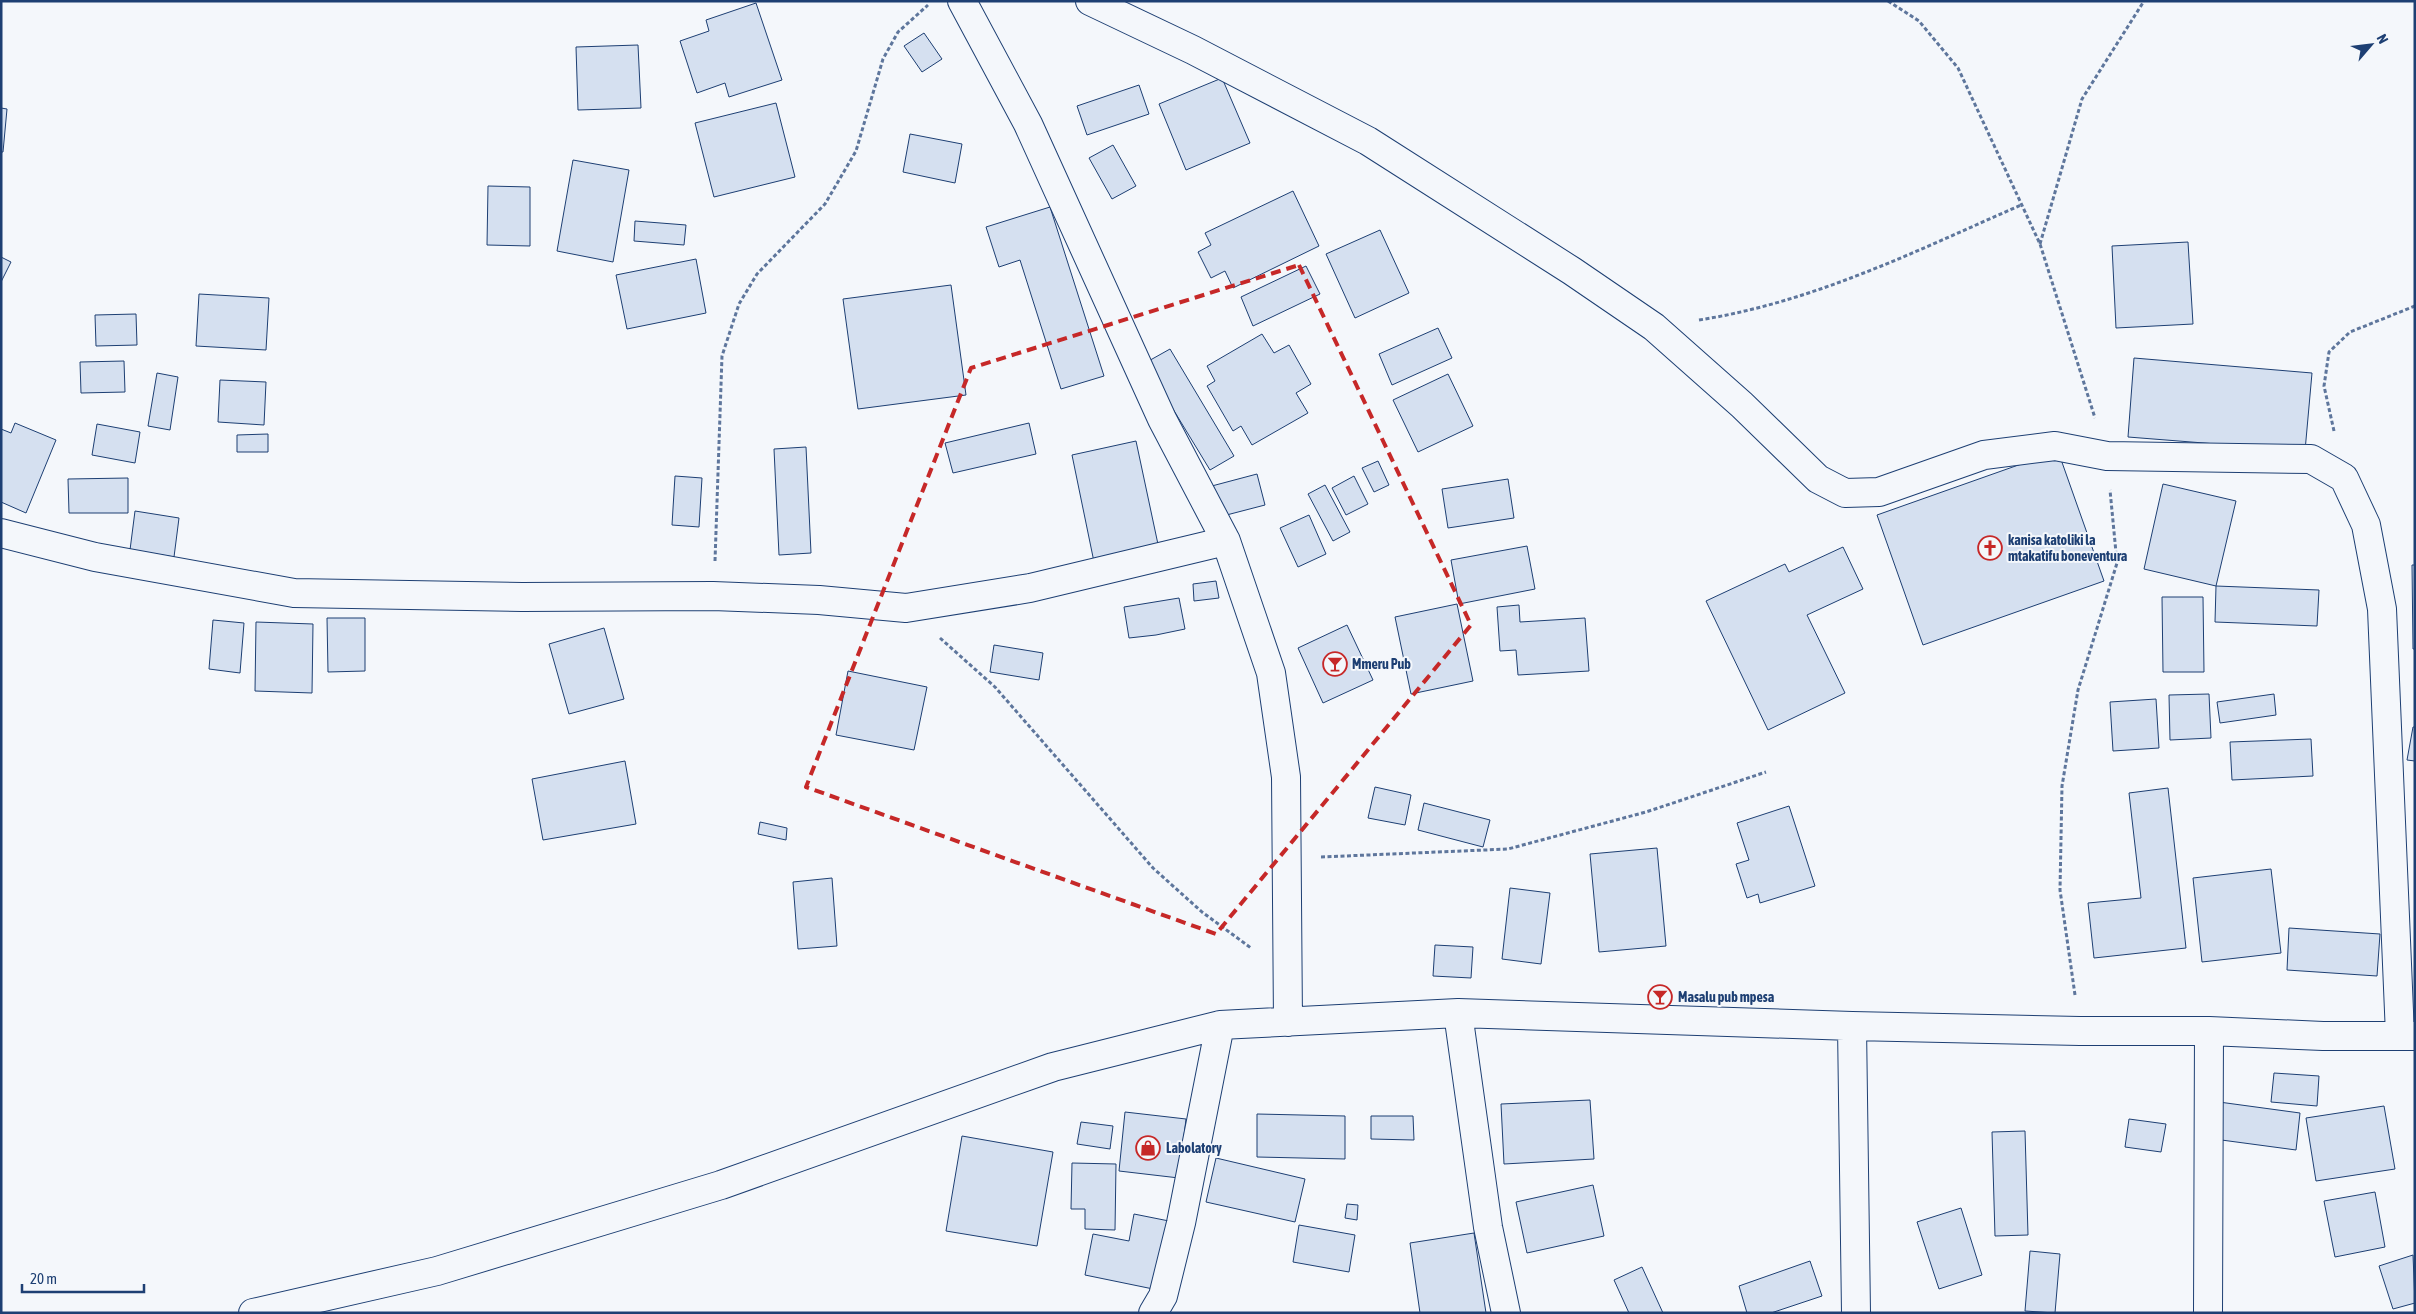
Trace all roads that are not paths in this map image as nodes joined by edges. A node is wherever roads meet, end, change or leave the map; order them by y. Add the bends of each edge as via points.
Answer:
1 (962, 1) edge
2 (1090, 1) edge
3 (1, 533) edge
4 (1226, 541) junction
5 (1458, 1013) junction
6 (1288, 1022) junction
7 (1220, 1026) junction
8 (1852, 1026) junction
9 (2208, 1031) junction
10 (2407, 1036) edge
11 (253, 1313) edge
12 (1153, 1313) edge
13 (1506, 1313) edge
14 (1856, 1313) edge
15 (2208, 1313) edge

1 - 4 street via 1028,124 1162,419
2 - 10 street via 1368,140 1572,271 1654,327 1742,405 1818,479 1845,493 1879,492 1984,455 2055,446 2107,456 2310,459 2344,478 2366,525 2382,609
3 - 4 street via 95,557 294,593 713,596 818,600 906,608 1030,588
4 - 6 street via 1271,673 1286,777
5 - 6 street
5 - 8 street
5 - 13 street via 1488,1227
6 - 7 street
7 - 11 street via 1053,1067 721,1186 437,1271
7 - 12 street via 1181,1223 1163,1296
8 - 9 street
8 - 14 street
9 - 10 street
9 - 15 street

